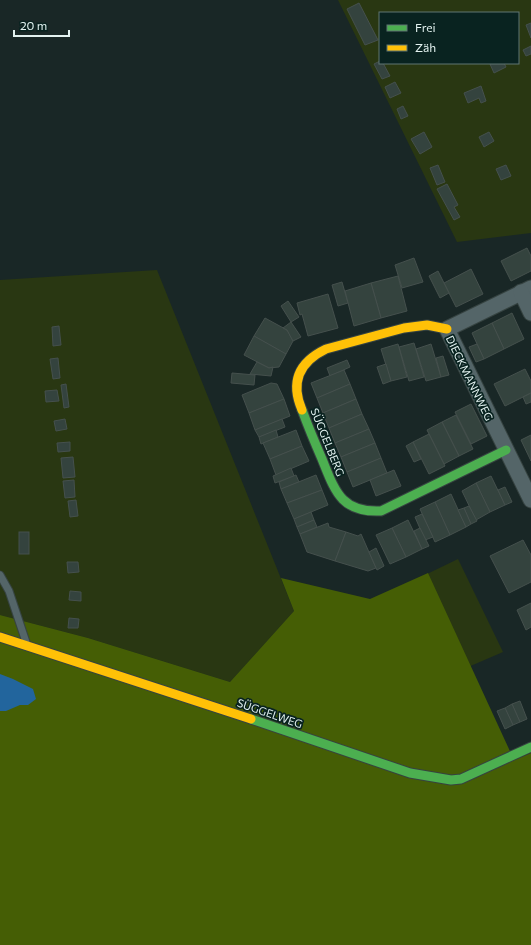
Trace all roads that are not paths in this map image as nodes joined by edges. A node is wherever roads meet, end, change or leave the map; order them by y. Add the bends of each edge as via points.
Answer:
1 (526, 290) edge
2 (531, 313) edge
3 (447, 329) junction
4 (506, 450) junction
5 (530, 498) edge
6 (0, 575) edge
7 (0, 637) edge
8 (27, 646) junction
9 (531, 747) edge

1 - 2 street, DIECKMANNWEG
1 - 3 street, DIECKMANNWEG
3 - 4 street, DIECKMANNWEG
3 - 4 street, SÜGGELBERG via 427,325 404,328 326,349 313,354 305,363 298,375 297,399 333,487 340,498 358,510 381,511
4 - 5 street, DIECKMANNWEG
6 - 8 lane via 9,591
7 - 8 street, SÜGGELWEG
8 - 9 street, SÜGGELWEG via 410,773 452,780 461,779

